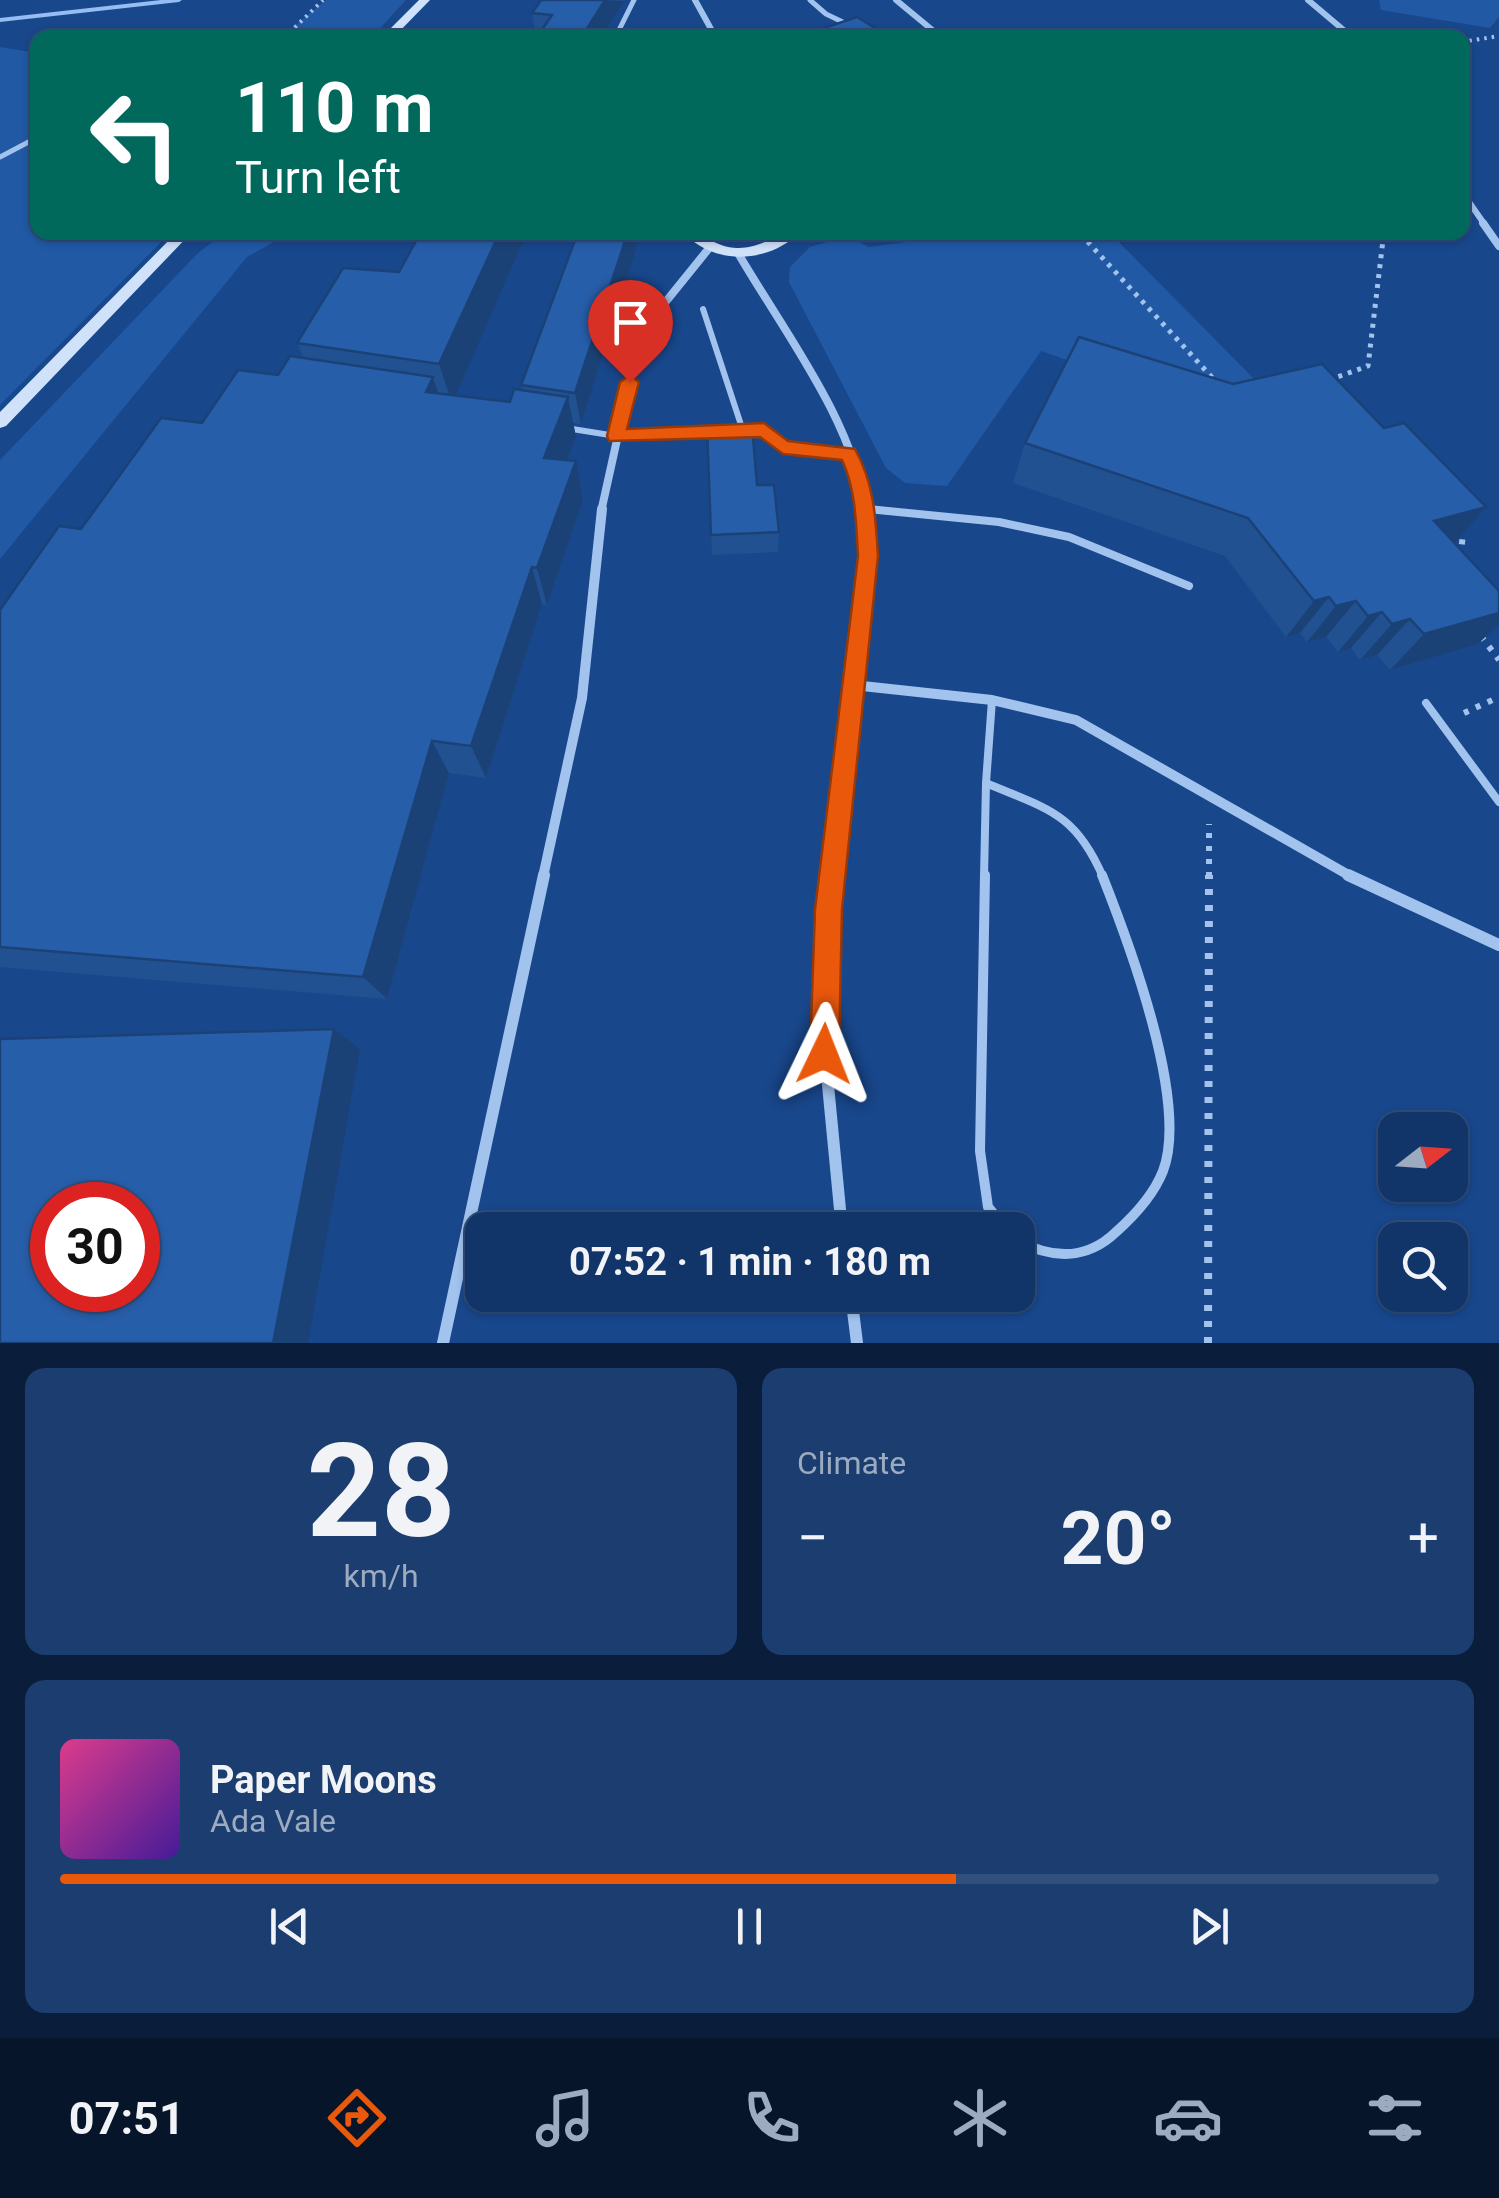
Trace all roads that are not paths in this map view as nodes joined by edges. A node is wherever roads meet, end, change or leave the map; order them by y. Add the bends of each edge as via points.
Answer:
1 (425, 0) edge
2 (634, 0) edge
3 (695, 0) edge
4 (810, 0) edge
5 (896, 0) edge
6 (1308, 0) edge
7 (858, 28) edge
8 (394, 30) edge
9 (619, 30) edge
10 (712, 30) edge
11 (932, 30) edge
12 (1344, 30) edge
13 (30, 141) edge
14 (0, 157) edge
15 (1470, 204) edge
16 (177, 240) edge
17 (700, 240) edge
18 (782, 240) edge
19 (1499, 246) edge
20 (710, 248) junction
21 (738, 253) junction
22 (703, 309) dead end
23 (0, 422) edge
24 (559, 427) edge
25 (743, 431) junction
26 (616, 436) junction
27 (848, 454) junction
28 (865, 509) junction
29 (1190, 586) dead end
30 (854, 685) junction
31 (992, 700) junction
32 (1426, 703) dead end
33 (986, 783) junction
34 (1499, 802) edge
35 (1499, 945) edge
36 (840, 1212) edge
37 (991, 1212) edge
38 (1035, 1250) edge
39 (853, 1312) edge
40 (443, 1343) edge
41 (858, 1343) edge

1 - 8 main road
2 - 9 lane
3 - 10 street
4 - 7 lane
5 - 11 street
6 - 12 street
13 - 14 lane
15 - 19 street
16 - 23 main road
17 - 20 main road
18 - 21 main road
20 - 21 main road
20 - 26 street via 650,320
21 - 27 street
22 - 25 lane
24 - 26 lane
25 - 26 lane
25 - 27 lane via 764,430 783,447
26 - 40 street via 604,486 582,698
27 - 28 street
28 - 29 lane via 999,522 1069,537
28 - 30 street via 868,556
30 - 31 street
30 - 36 street via 828,909 824,1054
31 - 33 lane
31 - 35 street via 1076,720 1369,887
32 - 34 lane
33 - 37 lane via 980,1151
33 - 38 lane via 1078,829 1104,878 1146,1001 1167,1094 1164,1169 1110,1239 1075,1256 1046,1257
39 - 41 street

